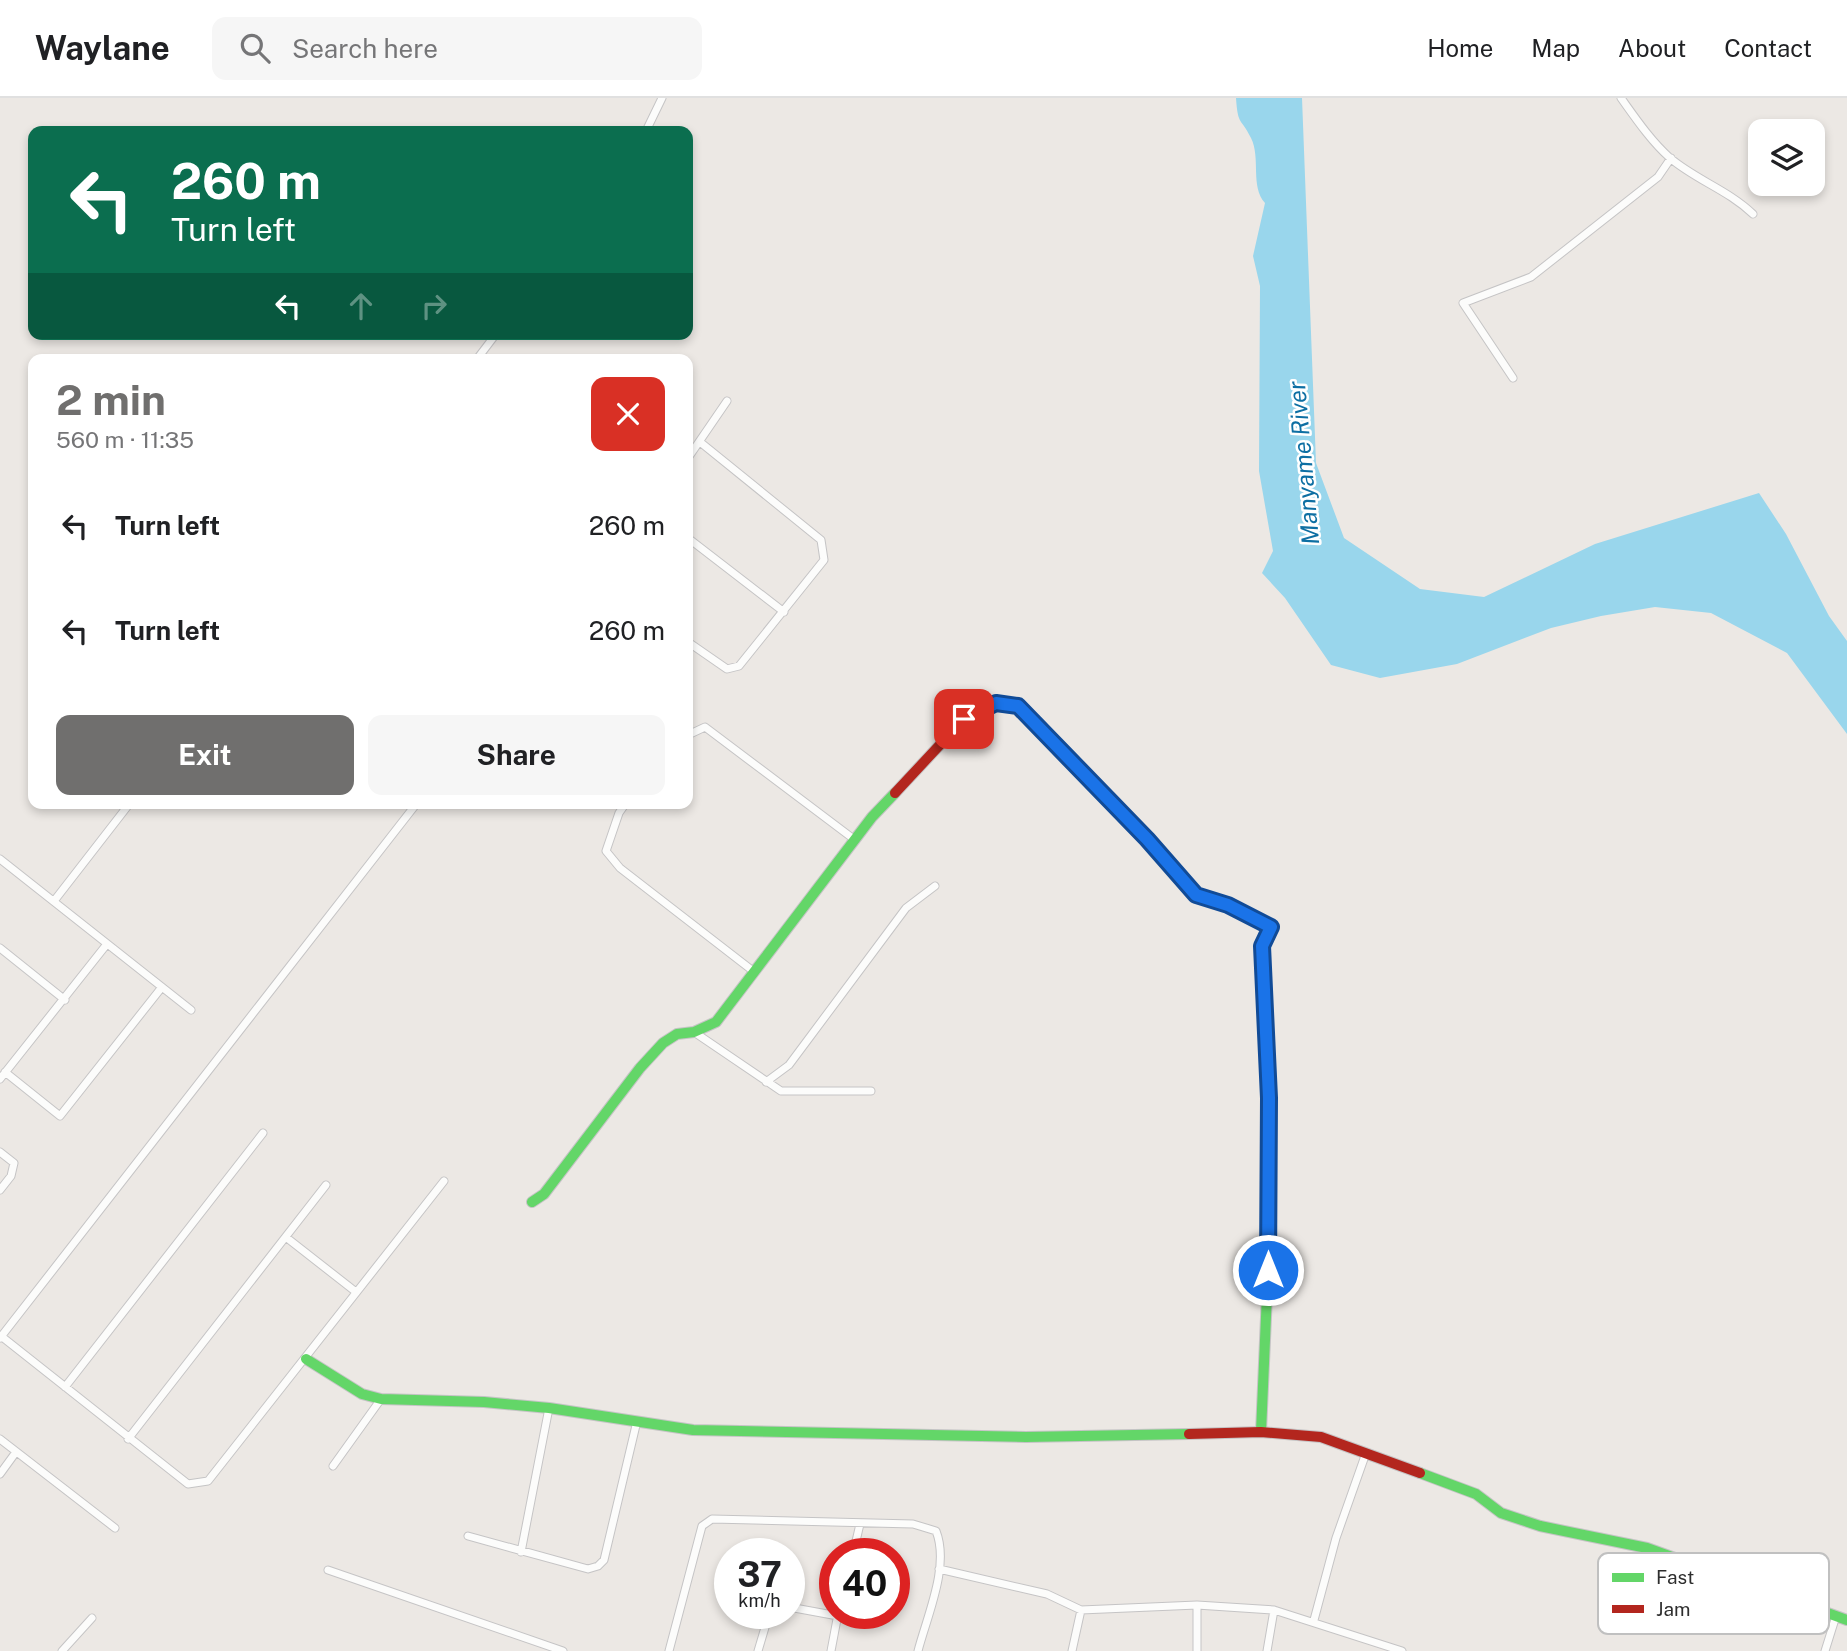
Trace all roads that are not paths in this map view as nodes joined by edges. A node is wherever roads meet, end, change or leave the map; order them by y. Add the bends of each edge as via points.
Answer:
1 (662, 98) edge
2 (1621, 98) edge
3 (648, 126) edge
4 (1671, 158) junction
5 (1752, 214) dead end
6 (491, 340) edge
7 (481, 354) edge
8 (1513, 378) dead end
9 (727, 401) dead end
10 (700, 442) junction
11 (693, 451) edge
12 (693, 542) edge
13 (784, 612) junction
14 (693, 645) edge
15 (693, 733) edge
16 (125, 809) edge
17 (412, 809) edge
18 (622, 809) edge
19 (855, 840) junction
20 (0, 859) edge
21 (935, 886) dead end
22 (54, 901) junction
23 (107, 944) junction
24 (0, 948) edge
25 (753, 971) junction
26 (162, 987) junction
27 (65, 1000) junction
28 (191, 1010) dead end
29 (694, 1032) junction
30 (3, 1075) edge
31 (766, 1082) junction
32 (871, 1091) dead end
33 (263, 1133) dead end
34 (0, 1152) edge
35 (444, 1181) dead end
36 (326, 1185) dead end
37 (0, 1190) edge
38 (532, 1202) dead end
39 (287, 1238) junction
40 (356, 1292) junction
41 (1, 1337) edge
42 (306, 1359) junction
43 (65, 1387) junction
44 (381, 1399) junction
45 (550, 1408) junction
46 (637, 1421) junction
47 (1261, 1432) junction
48 (128, 1439) junction
49 (0, 1440) edge
50 (16, 1452) junction
51 (1366, 1452) junction
52 (333, 1465) dead end
53 (0, 1475) edge
54 (860, 1524) junction
55 (115, 1528) dead end
56 (468, 1536) dead end
57 (857, 1538) edge
58 (521, 1552) junction
59 (1661, 1553) edge
60 (939, 1569) junction
61 (328, 1570) dead end
62 (1197, 1605) junction
63 (1274, 1609) junction
64 (1082, 1610) junction
65 (92, 1618) dead end
66 (1842, 1618) edge
67 (1314, 1620) junction
68 (765, 1629) edge
69 (835, 1629) edge
70 (62, 1651) edge
71 (563, 1651) edge
72 (669, 1651) edge
73 (758, 1651) edge
74 (831, 1651) edge
75 (918, 1651) edge
76 (1072, 1651) edge
77 (1197, 1651) edge
78 (1267, 1651) edge
79 (1402, 1651) edge
80 (1825, 1651) edge

1 - 3 street
2 - 4 street
4 - 5 street via 1735,197
4 - 8 street via 1658,177 1531,277 1463,303
6 - 7 street
9 - 10 street
10 - 11 street
10 - 13 street via 821,540 824,560
12 - 13 street
13 - 14 street via 739,666 727,669
15 - 19 street via 705,727
16 - 22 street
17 - 41 street
18 - 25 street via 606,851 620,868
19 - 25 street
19 - 47 street via 964,719 996,703 1018,706 1196,895 1271,927 1262,946 1269,1130
20 - 22 street
21 - 31 street via 906,908 789,1065
22 - 23 street
23 - 26 street
23 - 27 street
24 - 27 street
25 - 29 street via 716,1022
26 - 28 street
26 - 30 street via 60,1116
27 - 30 street
29 - 31 street
29 - 38 street via 677,1034 640,1068 544,1194
31 - 32 street via 787,1092
33 - 43 street
34 - 37 street via 14,1163
35 - 40 street
36 - 39 street
39 - 40 street
39 - 48 street
40 - 42 street
41 - 43 street
42 - 44 street via 362,1394
42 - 48 street via 208,1481 188,1483
43 - 48 street
44 - 45 street
44 - 52 street
45 - 46 street
45 - 58 street
46 - 47 street via 693,1430 1026,1437
46 - 58 street via 604,1560 588,1569
47 - 51 street via 1321,1437
49 - 50 street
50 - 53 street
50 - 55 street
51 - 59 street via 1476,1494 1501,1513
51 - 67 street
54 - 57 street
54 - 60 street via 913,1524 936,1531 941,1545
54 - 72 street via 706,1521
56 - 58 street
60 - 64 street via 1047,1594
60 - 75 street
61 - 71 street
62 - 63 street
62 - 64 street
62 - 77 street
63 - 67 street
63 - 78 street
64 - 76 street
65 - 70 street
66 - 80 street
67 - 79 street
68 - 73 street
69 - 74 street

